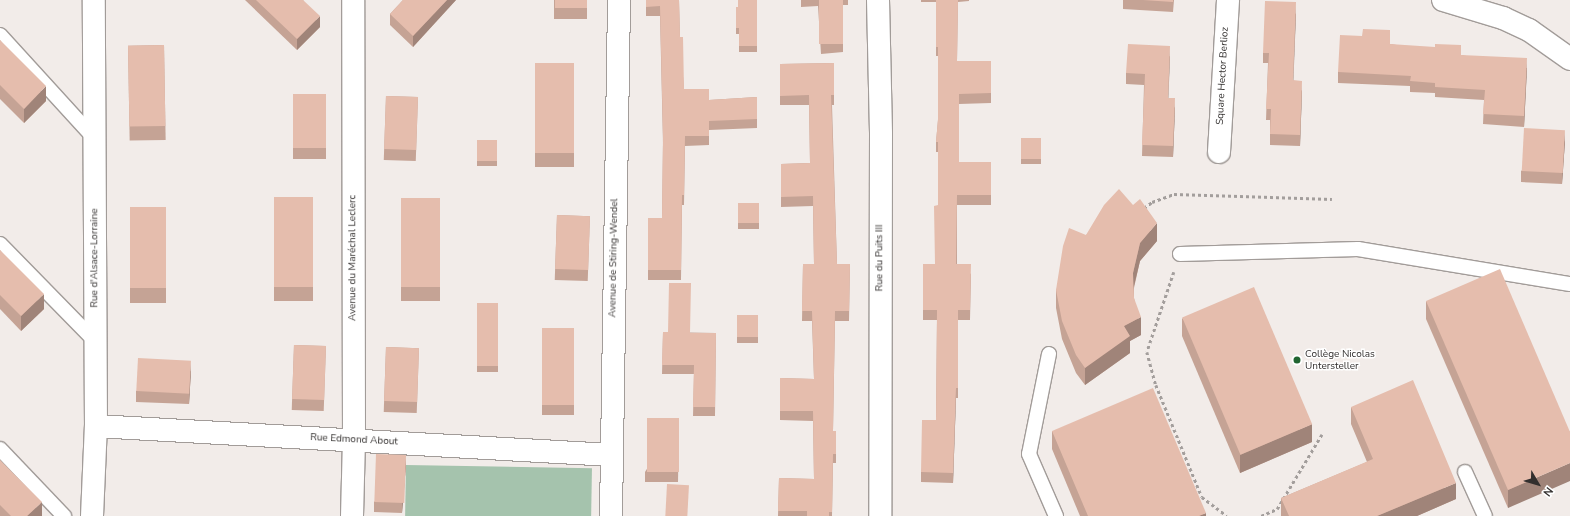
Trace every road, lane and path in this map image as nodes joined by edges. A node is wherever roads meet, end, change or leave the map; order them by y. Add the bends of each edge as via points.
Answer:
1 (94, 0) edge
2 (353, 0) edge
3 (619, 0) edge
4 (878, 0) edge
5 (1228, 0) edge
6 (1443, 0) edge
7 (0, 35) edge
8 (1570, 59) edge
9 (95, 139) junction
10 (1219, 152) dead end
11 (1332, 200) dead end
12 (1141, 210) edge
13 (0, 244) edge
14 (1180, 254) joint
15 (1570, 284) edge
16 (96, 342) junction
17 (1050, 354) dead end
18 (96, 426) junction
19 (1322, 434) dead end
20 (354, 439) junction
21 (0, 449) edge
22 (611, 455) junction
23 (1465, 472) dead end
24 (64, 516) edge
25 (92, 516) edge
26 (352, 516) edge
27 (611, 516) edge
28 (880, 516) edge
29 (1056, 516) edge
30 (1227, 516) edge
31 (1261, 516) edge
32 (1486, 516) edge

1 - 9 street, Rue d'Alsace-Lorraine
2 - 20 street, Avenue du Maréchal Leclerc
3 - 22 street, Avenue de Stiring-Wendel
4 - 28 street, Rue du Puits III via 881,134
5 - 10 street, Square Hector Berlioz
6 - 8 street via 1503,18 1529,30
7 - 9 lane
9 - 16 street, Rue d'Alsace-Lorraine
11 - 12 path via 1174,194 1152,202
13 - 16 lane
14 - 15 lane via 1358,249
14 - 30 path via 1147,352 1156,384 1202,497
16 - 18 street, Rue d'Alsace-Lorraine
17 - 29 lane via 1029,454
18 - 20 street, Rue Edmond About
18 - 25 street, Rue d'Alsace-Lorraine
19 - 31 path via 1277,509
20 - 22 street, Rue Edmond About
20 - 26 street, Avenue du Maréchal Leclerc
21 - 24 lane
22 - 27 street, Avenue de Stiring-Wendel
23 - 32 lane

